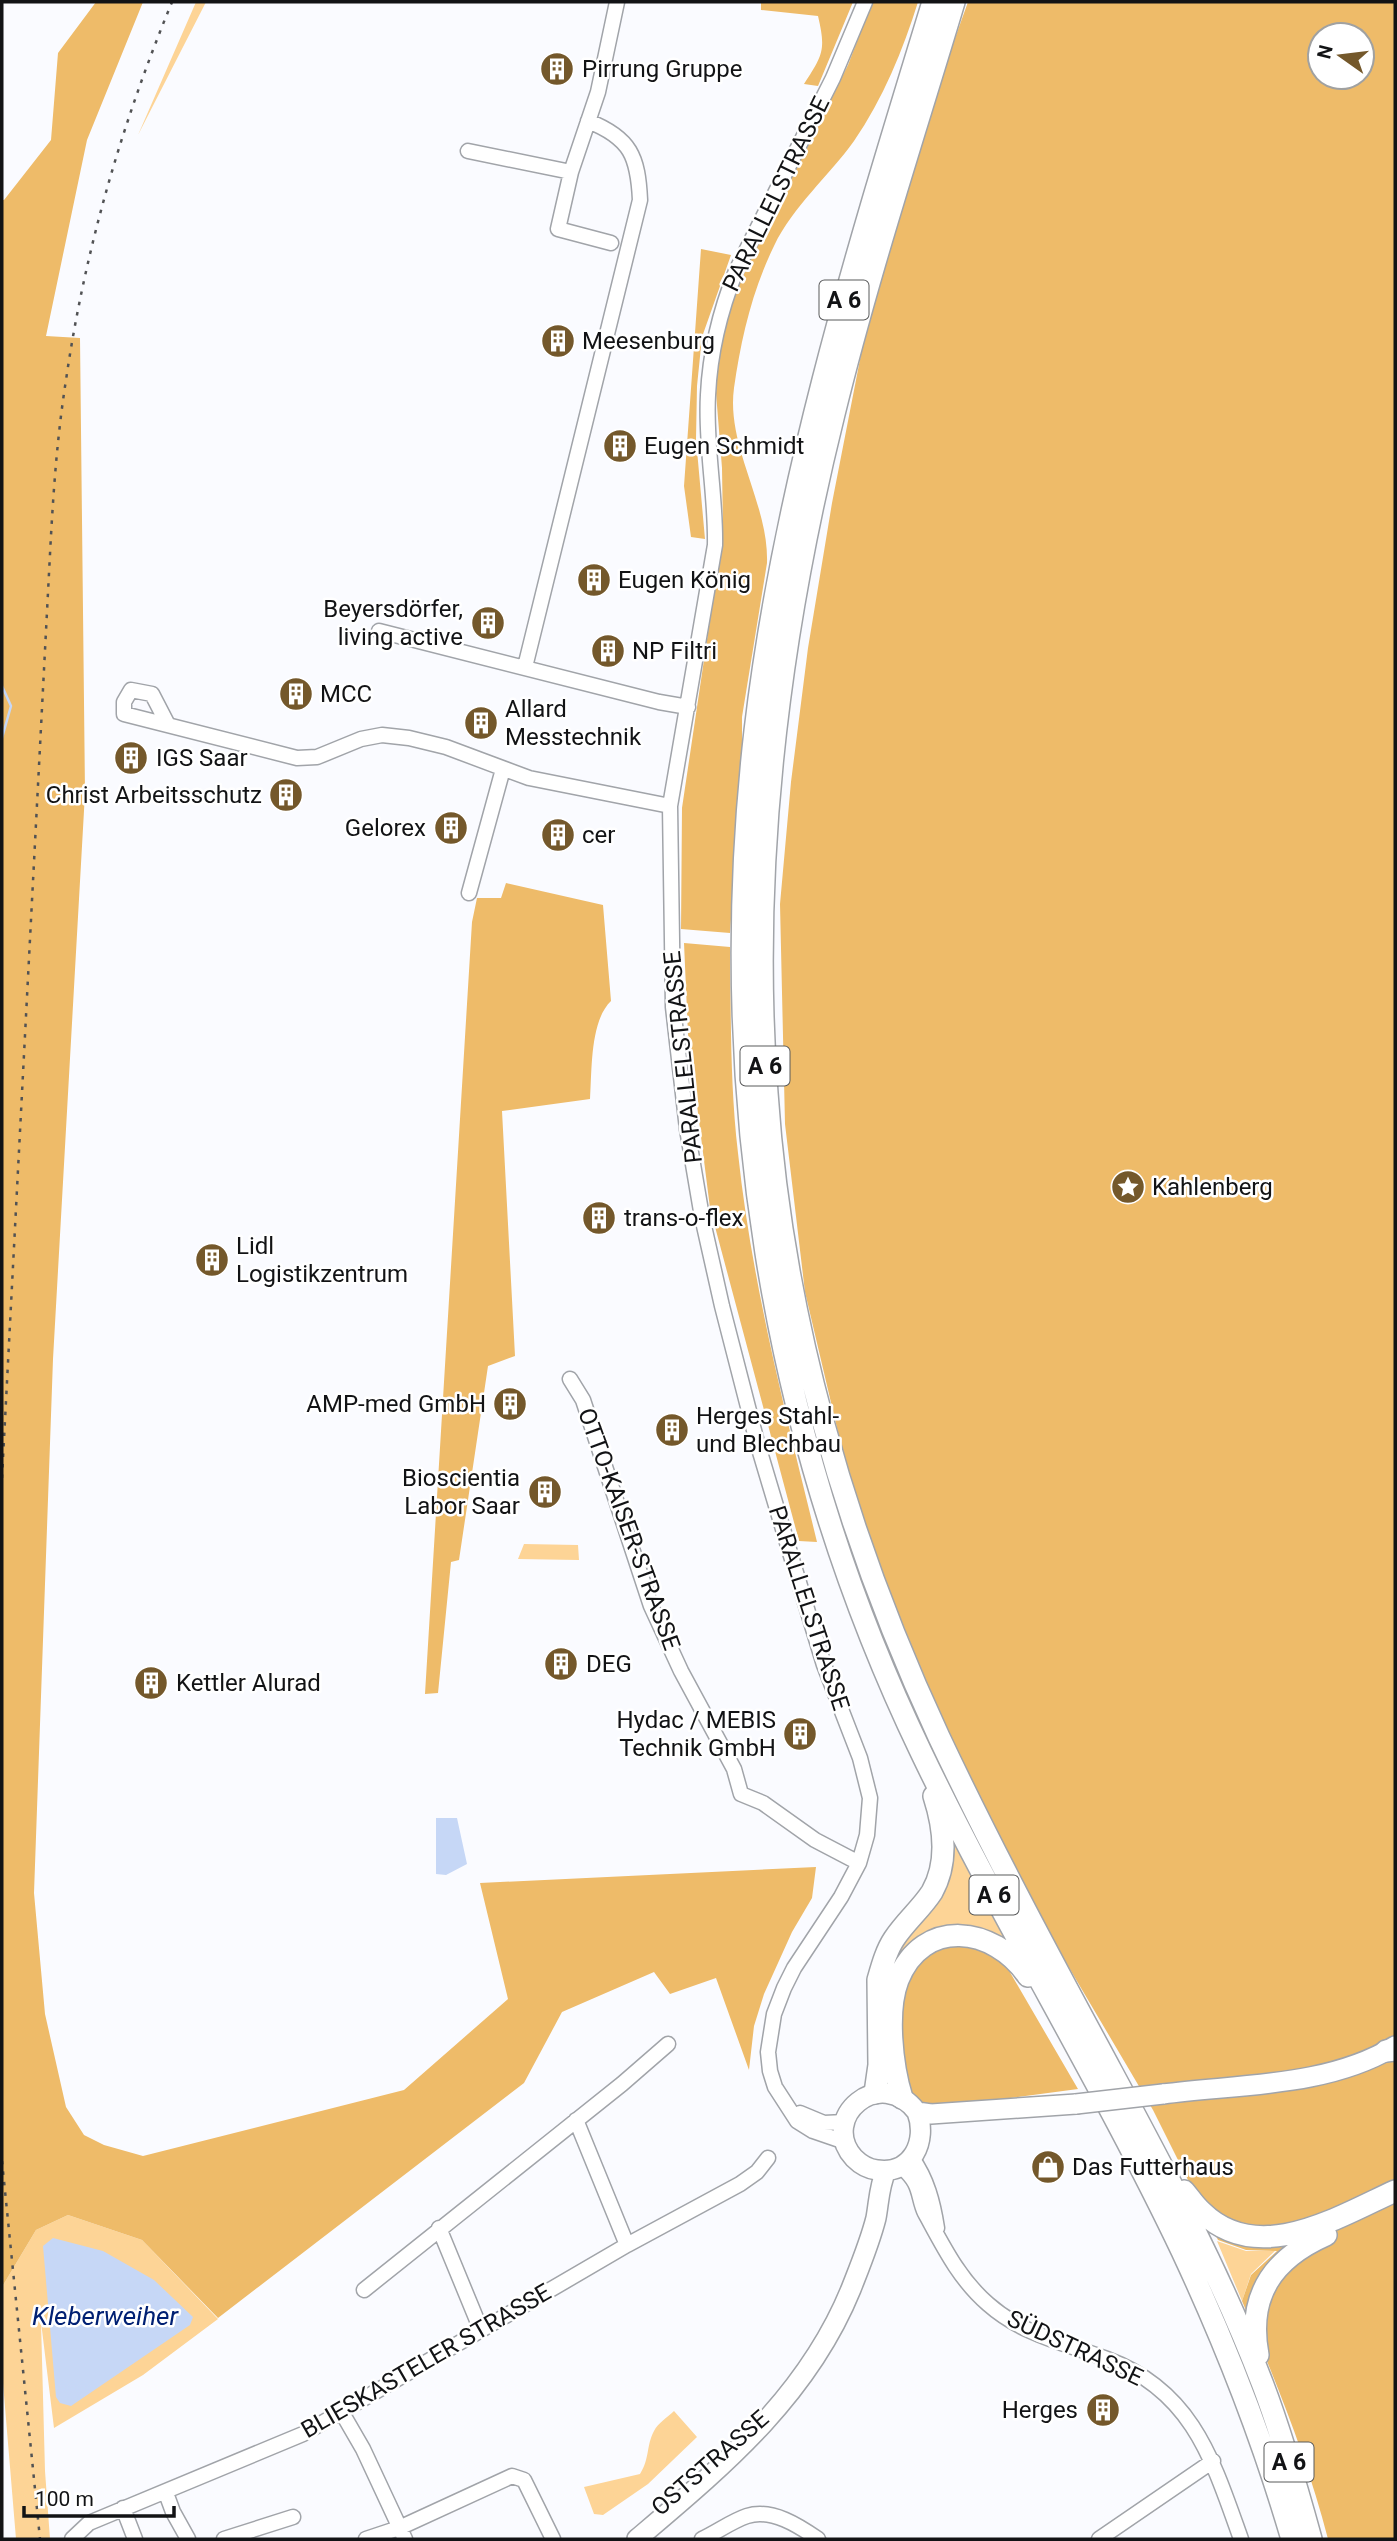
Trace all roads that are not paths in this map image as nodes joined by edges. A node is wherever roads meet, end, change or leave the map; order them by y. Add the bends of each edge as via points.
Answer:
1 (617, 2) edge
2 (865, 2) edge
3 (933, 2) edge
4 (954, 2) edge
5 (588, 121) junction
6 (468, 151) dead end
7 (571, 172) junction
8 (611, 243) dead end
9 (379, 631) dead end
10 (525, 667) junction
11 (688, 707) junction
12 (167, 723) dead end
13 (503, 769) junction
14 (670, 806) junction
15 (470, 893) dead end
16 (570, 1379) dead end
17 (919, 1748) junction
18 (859, 1863) junction
19 (1072, 2041) junction
20 (668, 2044) dead end
21 (1392, 2049) edge
22 (875, 2093) junction
23 (782, 2098) junction
24 (910, 2105) junction
25 (1005, 2110) junction
26 (576, 2120) junction
27 (845, 2122) junction
28 (922, 2136) junction
29 (845, 2143) junction
30 (768, 2158) dead end
31 (1160, 2161) junction
32 (900, 2165) junction
33 (865, 2166) junction
34 (1395, 2192) edge
35 (1395, 2205) edge
36 (439, 2228) junction
37 (627, 2245) junction
38 (861, 2262) junction
39 (364, 2290) dead end
40 (481, 2330) junction
41 (1263, 2385) junction
42 (796, 2386) junction
43 (341, 2411) junction
44 (1213, 2461) junction
45 (166, 2493) junction
46 (122, 2508) junction
47 (293, 2517) dead end
48 (402, 2534) edge
49 (132, 2538) edge
50 (72, 2539) edge
51 (188, 2539) edge
52 (224, 2539) edge
53 (366, 2539) edge
54 (553, 2539) edge
55 (623, 2539) edge
56 (637, 2539) edge
57 (702, 2539) edge
58 (818, 2539) edge
59 (1099, 2539) edge
60 (1241, 2539) edge
61 (1292, 2539) edge
62 (1311, 2539) edge

1 - 5 street
2 - 11 street, PARALLELSTRASSE via 724,302 708,398 715,545
3 - 17 highway, A 6 via 837,326 794,508 755,731 743,909 747,1095 761,1228 779,1327 800,1417 846,1569
4 - 31 highway, A 6 via 852,342 795,604 775,734 766,836 762,1010 767,1096 782,1224 805,1352 867,1566 939,1737
5 - 7 street
5 - 10 street via 628,147 638,170 640,200
6 - 7 street
7 - 8 street via 558,229
9 - 10 street
10 - 11 street
11 - 14 street, PARALLELSTRASSE
12 - 13 street via 296,758 317,757 383,735 409,738
13 - 14 street
13 - 15 street
14 - 18 street, PARALLELSTRASSE via 673,1007 698,1192 757,1442 824,1665 867,1780 868,1825
16 - 18 street, OTTO-KAISER-STRASSE via 583,1400 651,1606 734,1769 741,1794
17 - 19 highway, A 6
17 - 22 highway via 943,1830 943,1851 932,1891 894,1939 878,1980
18 - 23 street, PARALLELSTRASSE via 794,1968 774,2014 768,2052 770,2071
19 - 24 highway via 1022,1967 1003,1950 971,1935 941,1938 910,1960 894,1994 895,2074
19 - 61 highway, A 6 via 1141,2169 1212,2318 1258,2430
20 - 26 street
21 - 25 main road, bridge via 1356,2065 1279,2081
22 - 24 main road via 884,2092
22 - 27 main road via 855,2104
23 - 27 street via 809,2118
23 - 29 street, PARALLELSTRASSE via 797,2121
24 - 25 main road via 931,2114
24 - 28 main road
25 - 28 main road via 941,2125
26 - 36 street
26 - 37 street
27 - 29 main road
28 - 32 main road via 919,2148
29 - 33 main road
30 - 37 street, BLIESKASTELER STRASSE via 740,2184
31 - 34 highway via 1202,2213 1231,2230 1254,2236 1292,2235
31 - 41 highway, A 6
32 - 33 main road
32 - 38 main road, OSTSTRASSE
32 - 44 street, SÜDSTRASSE via 915,2182 923,2210 971,2288 1031,2333 1140,2374 1164,2393 1199,2435
33 - 38 main road, OSTSTRASSE via 869,2193
35 - 41 highway via 1308,2243 1272,2274 1262,2289 1254,2324
36 - 39 street
36 - 40 street
37 - 40 street, BLIESKASTELER STRASSE
38 - 42 main road, OSTSTRASSE via 836,2320
40 - 43 street, BLIESKASTELER STRASSE
41 - 62 highway, A 6
42 - 55 main road, OSTSTRASSE
42 - 56 main road, OSTSTRASSE via 724,2465
43 - 45 street, BLIESKASTELER STRASSE via 303,2434
43 - 48 street
44 - 59 street
44 - 60 street, SÜDSTRASSE
45 - 46 street, BLIESKASTELER STRASSE
45 - 51 street
46 - 49 street
46 - 50 street, BLIESKASTELER STRASSE via 89,2523
47 - 52 street
48 - 53 street
48 - 54 street via 512,2476 524,2480
57 - 58 street via 747,2516 759,2515 797,2524

